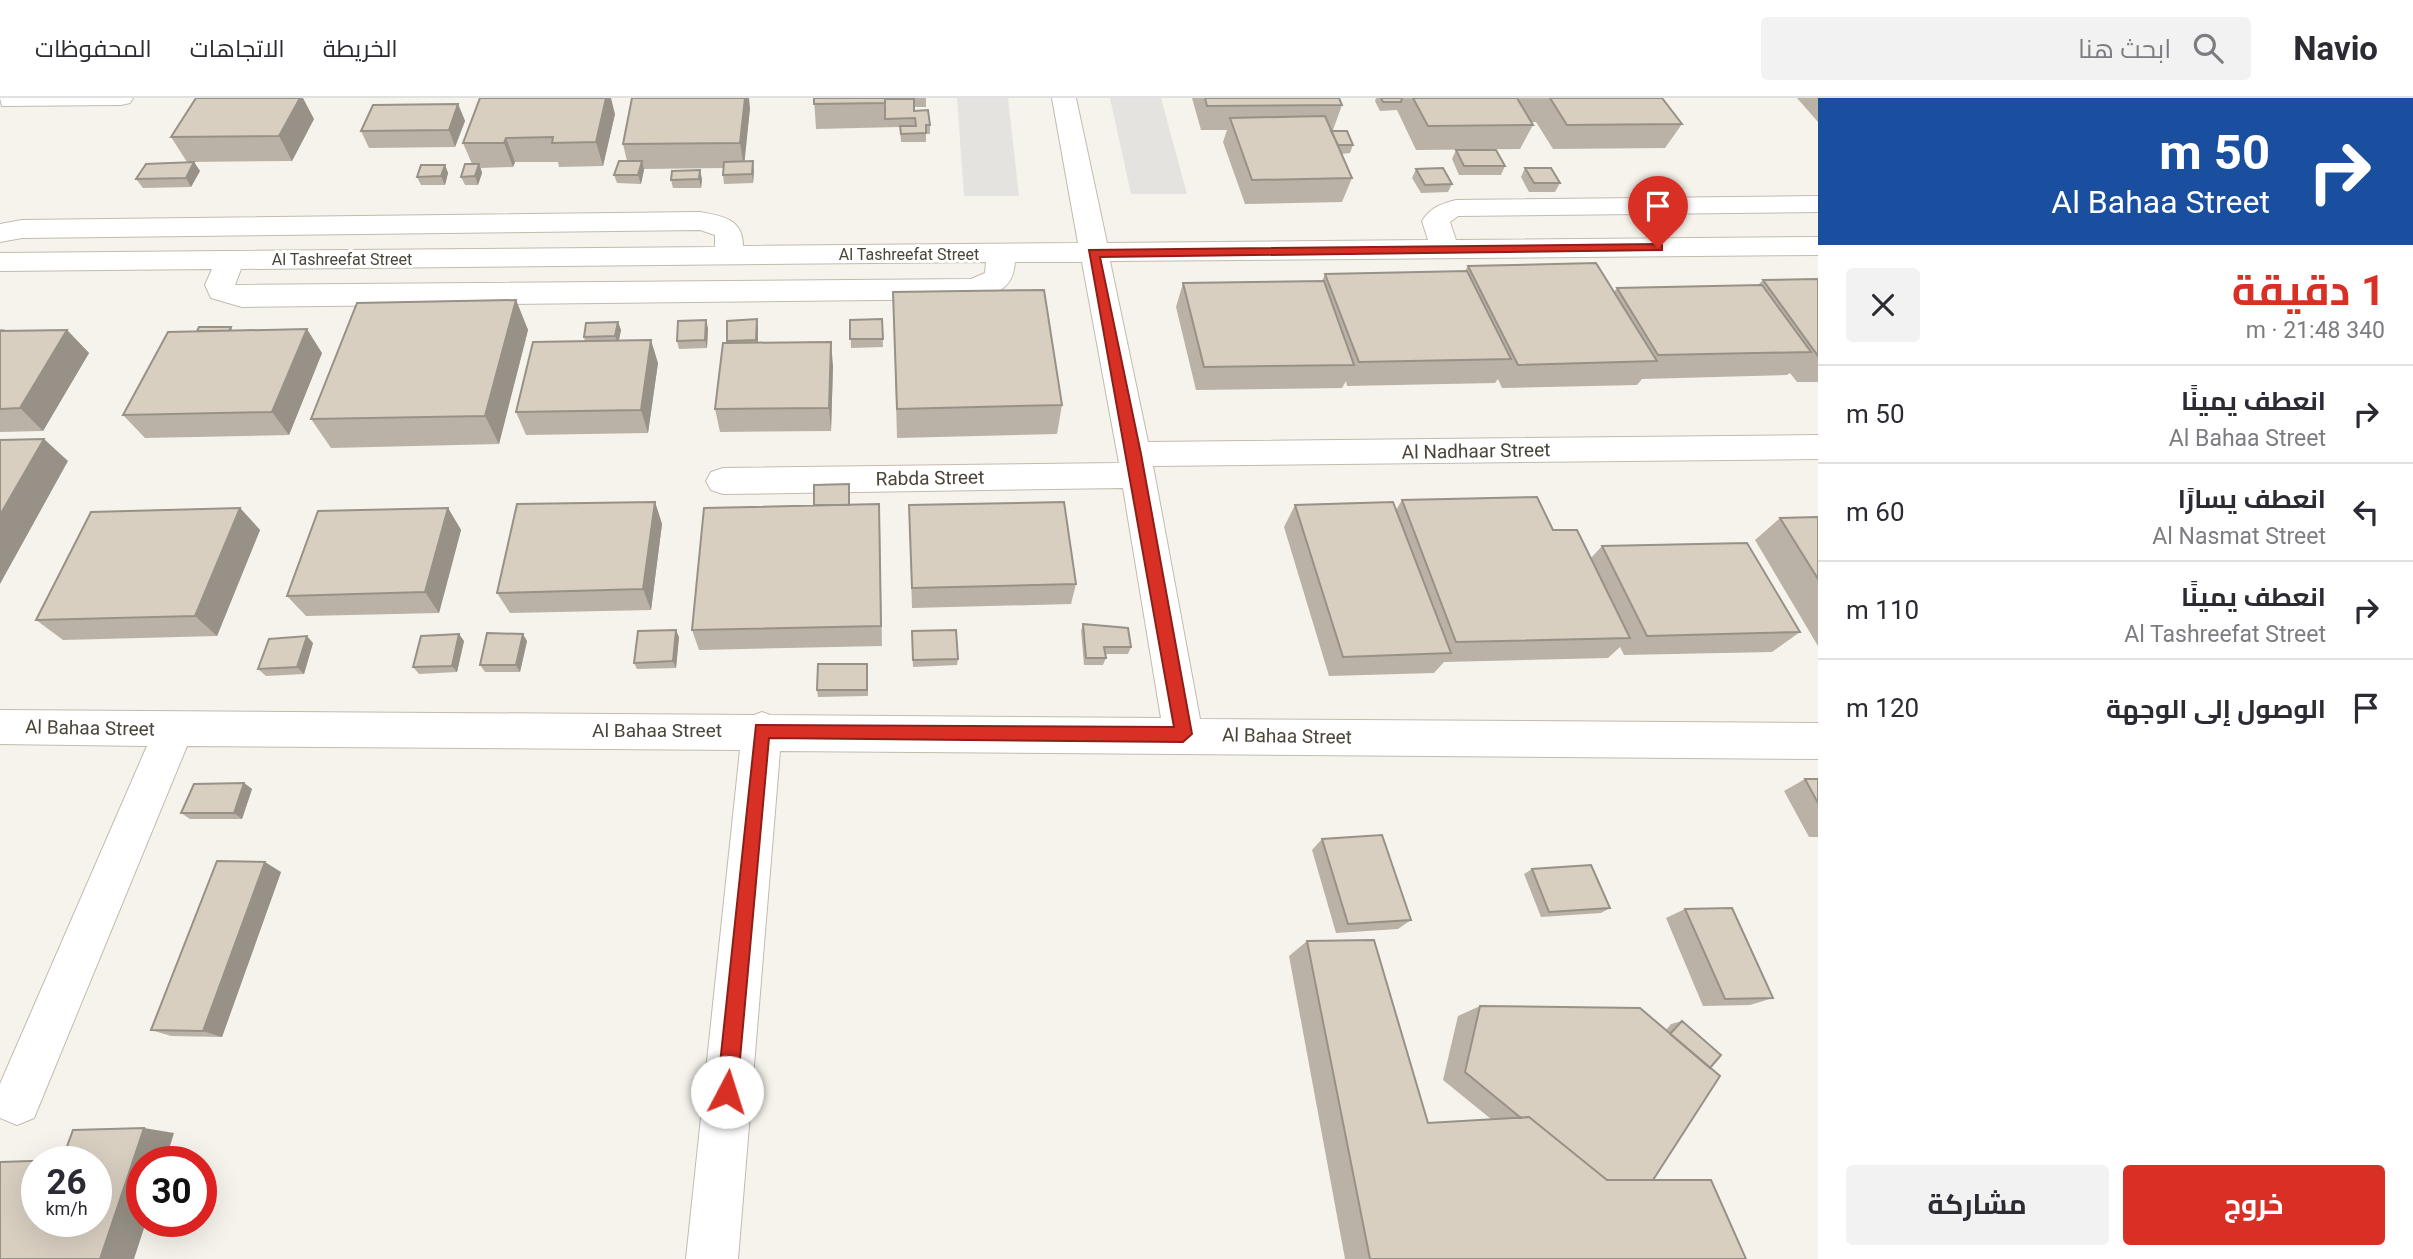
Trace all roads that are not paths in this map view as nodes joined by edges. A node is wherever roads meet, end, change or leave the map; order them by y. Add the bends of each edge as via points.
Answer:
1 (121, 98) edge
2 (1064, 98) edge
3 (2, 99) edge
4 (1818, 204) edge
5 (0, 233) edge
6 (1818, 246) edge
7 (1444, 250) junction
8 (1093, 253) junction
9 (1001, 254) junction
10 (729, 256) junction
11 (231, 260) junction
12 (0, 262) edge
13 (1818, 447) edge
14 (1136, 465) junction
15 (723, 481) dead end
16 (0, 727) edge
17 (174, 729) junction
18 (762, 730) junction
19 (1183, 734) junction
20 (1818, 741) edge
21 (17, 1101) dead end
22 (712, 1259) edge

1 - 3 street
2 - 8 street
4 - 7 street via 1456,208 1436,221
5 - 10 street via 22,229 700,221 729,232
6 - 7 street, Al Tashreefat Street
7 - 8 street, Al Tashreefat Street
8 - 9 street, Al Tashreefat Street
8 - 14 street
9 - 10 street, Al Tashreefat Street
9 - 11 street via 999,278 971,289 242,298 221,291
10 - 11 street, Al Tashreefat Street
11 - 12 street, Al Tashreefat Street
13 - 14 street, Al Nadhaar Street
14 - 15 street, Rabda Street
14 - 19 street
16 - 17 street, Al Bahaa Street
17 - 18 street, Al Bahaa Street
17 - 21 street
18 - 19 street, Al Bahaa Street
18 - 22 street
19 - 20 street, Al Bahaa Street

